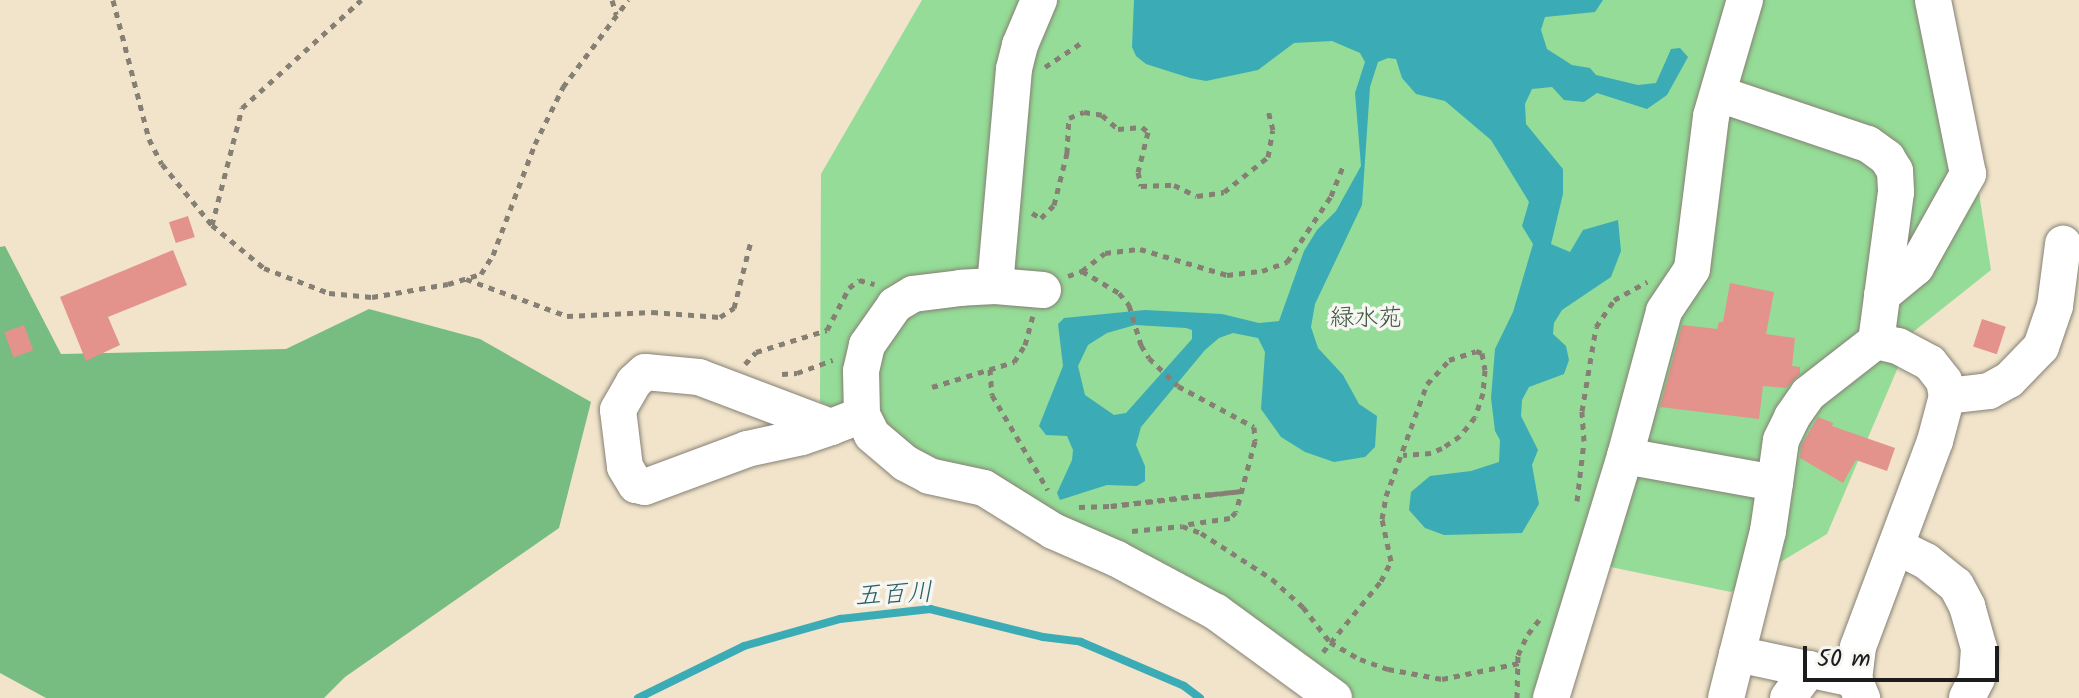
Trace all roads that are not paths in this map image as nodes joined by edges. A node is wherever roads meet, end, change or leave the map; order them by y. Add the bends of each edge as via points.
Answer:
1 (1039, 0) edge
2 (1745, 0) edge
3 (1933, 0) edge
4 (1719, 94) junction
5 (2063, 244) dead end
6 (995, 286) junction
7 (1043, 290) road end
8 (1882, 295) junction
9 (1876, 341) junction
10 (1947, 396) junction
11 (846, 421) junction
12 (1625, 456) junction
13 (1775, 483) junction
14 (1898, 547) junction
15 (1737, 654) junction
16 (1809, 669) junction
17 (1858, 688) edge
18 (1334, 698) edge
19 (1551, 698) edge
20 (1726, 698) edge
21 (1788, 698) edge
22 (1967, 698) edge

1 - 6 lane via 1014,69
2 - 4 lane
3 - 8 lane via 1968,174 1916,267
4 - 8 lane via 1868,144 1887,158 1895,171 1896,192
4 - 12 lane via 1711,116 1692,269 1664,311
5 - 10 lane via 2055,306 2041,347 2009,380 1989,391
6 - 7 lane
6 - 11 lane via 913,294 901,301 867,345
8 - 9 lane
9 - 10 lane via 1930,363 1944,381
9 - 13 lane via 1808,394 1781,440
10 - 14 lane
11 - 11 lane via 747,449 645,487 636,485 625,467 618,410 645,372 699,377
11 - 18 lane via 929,476 984,488 1065,536 1216,612
12 - 13 lane
12 - 19 lane
13 - 15 lane
14 - 17 lane via 1858,647
14 - 22 lane via 1956,585 1967,606 1979,648 1977,678
15 - 16 lane
15 - 20 lane
16 - 17 lane
16 - 21 lane

